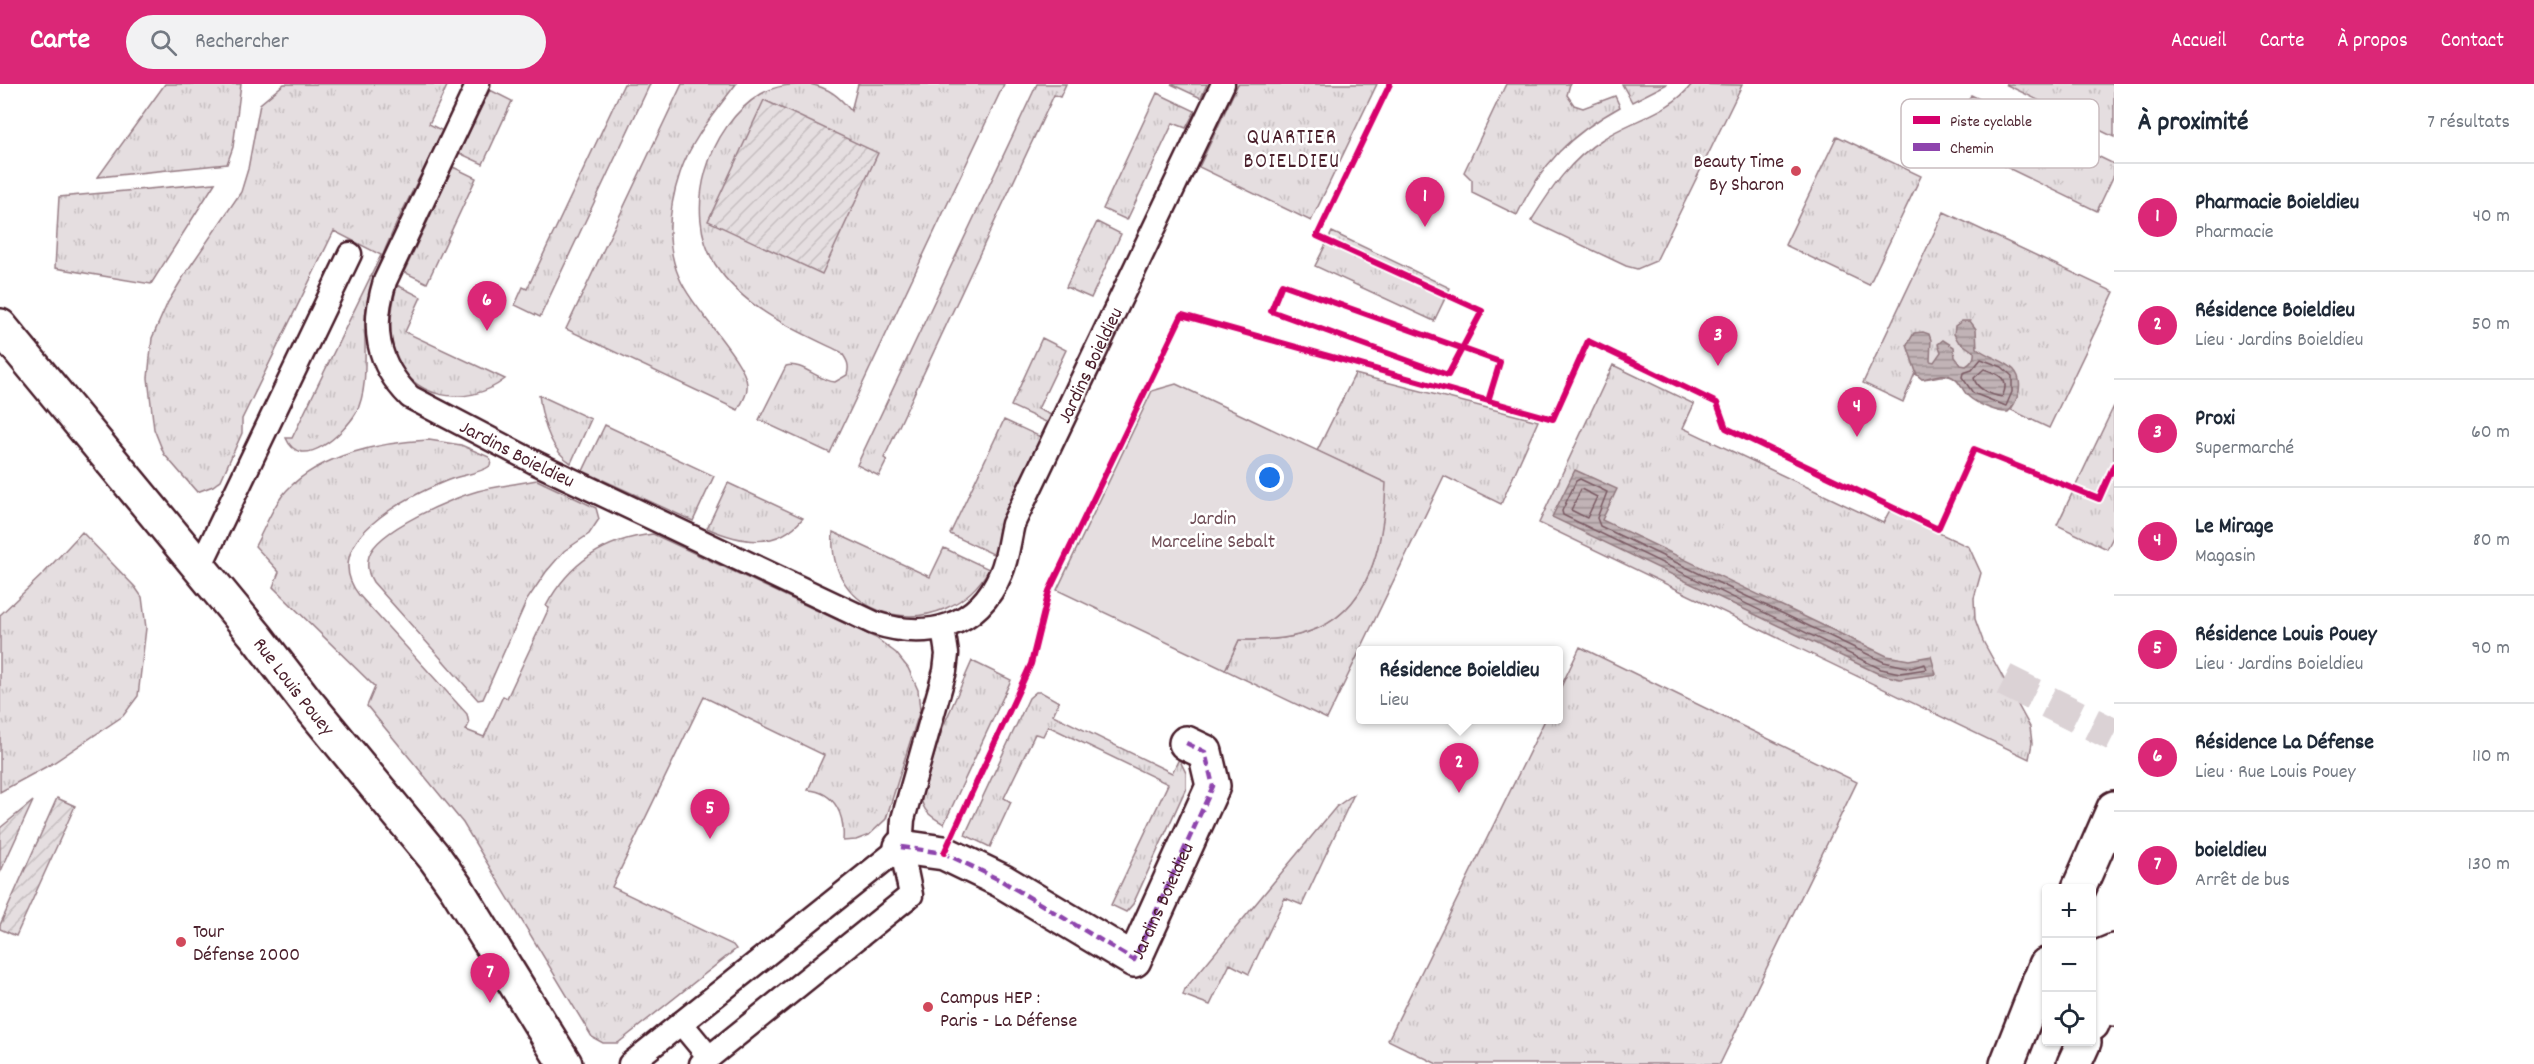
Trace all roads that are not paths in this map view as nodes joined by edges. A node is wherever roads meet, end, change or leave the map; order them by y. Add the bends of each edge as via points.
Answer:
1 (478, 84) edge
2 (1223, 84) edge
3 (350, 254) dead end
4 (0, 326) edge
5 (199, 568) junction
6 (943, 627) junction
7 (1186, 743) dead end
8 (2114, 808) edge
9 (901, 847) junction
10 (2081, 884) edge
11 (2114, 951) edge
12 (2096, 958) edge
13 (2114, 970) edge
14 (2042, 984) edge
15 (2099, 1010) edge
16 (681, 1023) junction
17 (2082, 1046) edge
18 (705, 1061) edge
19 (565, 1064) edge
20 (630, 1064) edge
21 (2007, 1064) edge
22 (2074, 1064) edge

1 - 6 lane, Jardins Boieldieu via 378,302 378,344 395,382 410,397 538,464 874,623 907,631
2 - 6 lane, Jardins Boieldieu via 1014,524 1001,573 975,611
3 - 5 lane
4 - 5 street, Rue Louis Pouey
5 - 19 street, Rue Louis Pouey via 435,858
6 - 9 lane via 945,671 907,802
7 - 9 street, Jardins Boieldieu via 1205,752 1213,786 1134,960 1002,881 944,853
8 - 10 street
9 - 16 lane
9 - 18 lane via 911,895
11 - 12 street
13 - 15 street
14 - 21 street
16 - 18 lane
16 - 20 lane
17 - 22 street

